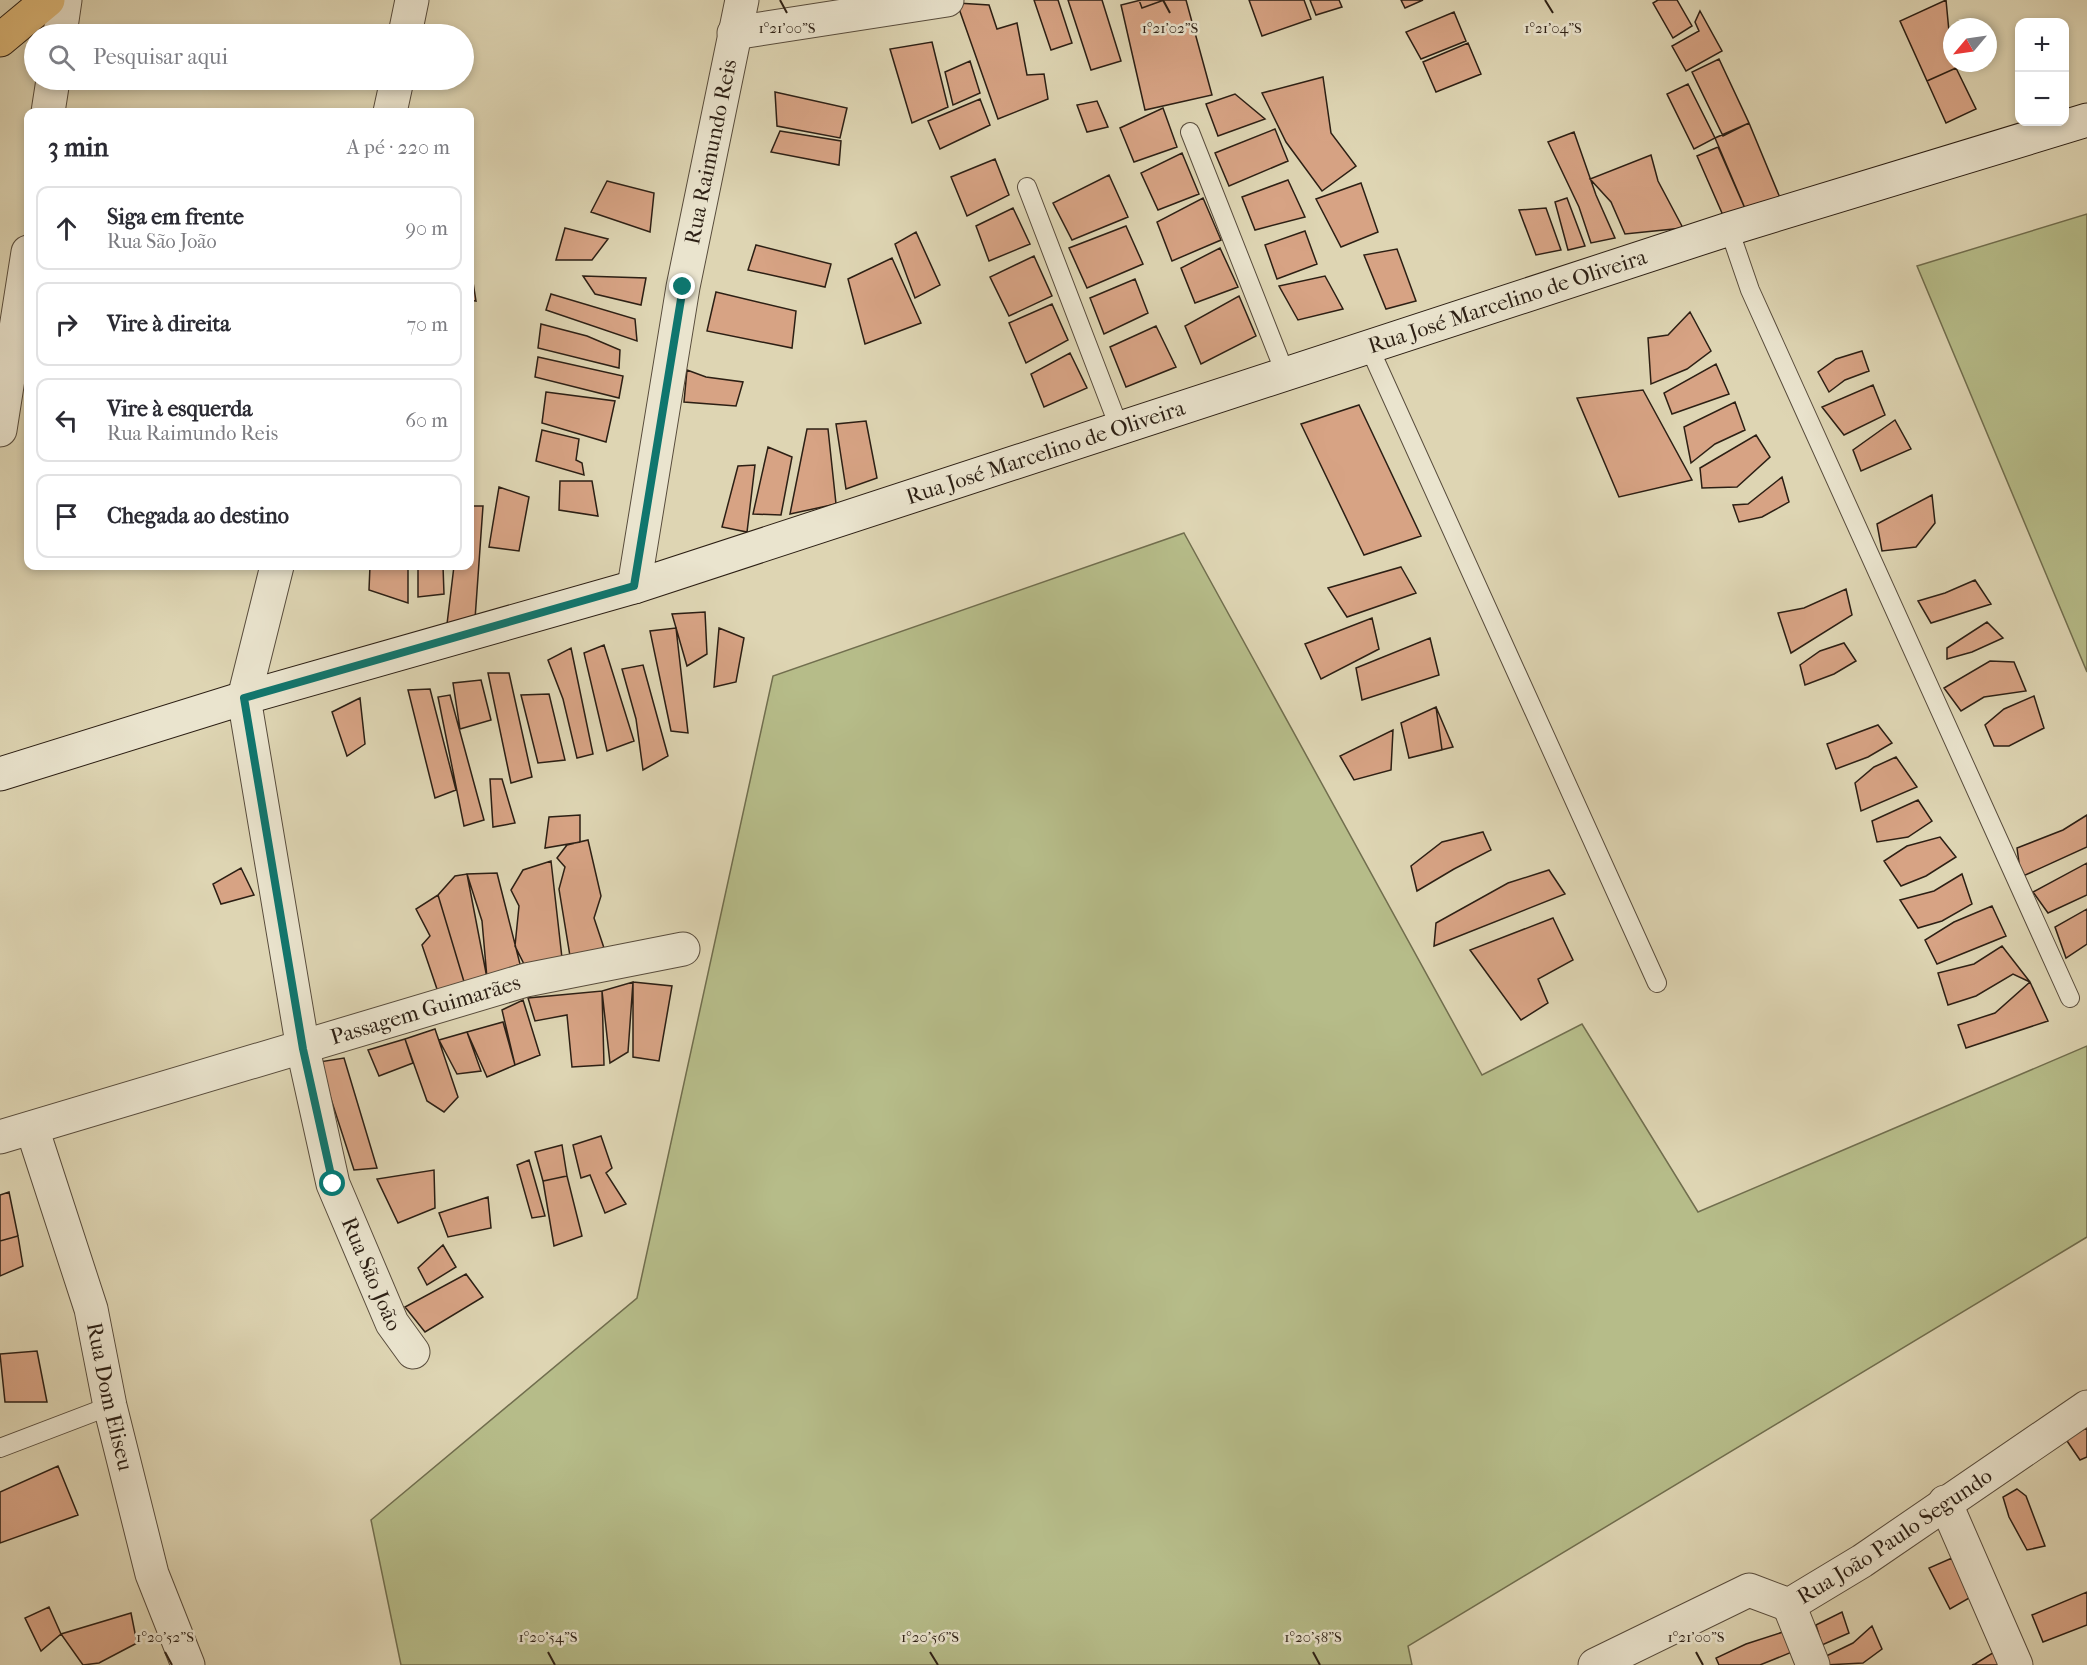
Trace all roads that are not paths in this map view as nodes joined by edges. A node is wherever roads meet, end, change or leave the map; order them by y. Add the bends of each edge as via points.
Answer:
1 (48, 0) edge
2 (65, 0) edge
3 (412, 0) edge
4 (741, 0) edge
5 (947, 0) edge
6 (61, 24) edge
7 (407, 24) edge
8 (734, 33) junction
9 (0, 40) edge
10 (51, 90) edge
11 (395, 90) edge
12 (49, 108) edge
13 (391, 108) edge
14 (2087, 120) edge
15 (1190, 132) dead end
16 (1027, 187) dead end
17 (1730, 229) junction
18 (24, 277) edge
19 (1369, 347) junction
20 (1285, 373) junction
21 (1119, 427) junction
22 (0, 430) edge
23 (276, 570) edge
24 (634, 586) junction
25 (244, 698) junction
26 (0, 774) edge
27 (683, 949) dead end
28 (1657, 983) dead end
29 (2070, 998) dead end
30 (303, 1049) junction
31 (32, 1128) junction
32 (0, 1137) edge
33 (413, 1352) dead end
34 (110, 1406) junction
35 (2087, 1407) edge
36 (0, 1448) edge
37 (1945, 1502) junction
38 (1789, 1605) junction
39 (188, 1665) edge
40 (1595, 1665) edge
41 (1813, 1665) edge
42 (2016, 1665) edge

1 - 9 main road
2 - 6 street
3 - 7 street
4 - 8 street, Rua Raimundo Reis
5 - 8 street
8 - 24 street, Rua Raimundo Reis via 683,287
10 - 12 street
11 - 13 street
14 - 17 street, Rua José Marcelino de Oliveira
15 - 20 lane
16 - 21 lane
17 - 19 street, Rua José Marcelino de Oliveira
17 - 29 lane via 1755,301
18 - 22 street
19 - 20 street, Rua José Marcelino de Oliveira
19 - 28 lane
20 - 21 street, Rua José Marcelino de Oliveira
21 - 24 street, Rua José Marcelino de Oliveira
23 - 25 street
24 - 25 street, Rua José Marcelino de Oliveira
25 - 26 street, Rua José Marcelino de Oliveira
25 - 30 street, Rua São João
27 - 30 street, Passagem Guimarães via 526,980
30 - 31 street, Passagem Guimarães
30 - 33 street, Rua São João via 333,1184 392,1323
31 - 32 street, Passagem Guimarães
31 - 34 street, Rua Dom Eliseu via 91,1309
34 - 36 lane
34 - 39 street, Rua Dom Eliseu via 152,1574
35 - 37 street, Rua João Paulo Segundo
37 - 38 street, Rua João Paulo Segundo via 1862,1561
37 - 42 street
38 - 40 street, Rua João Paulo Segundo via 1749,1590
38 - 41 street

